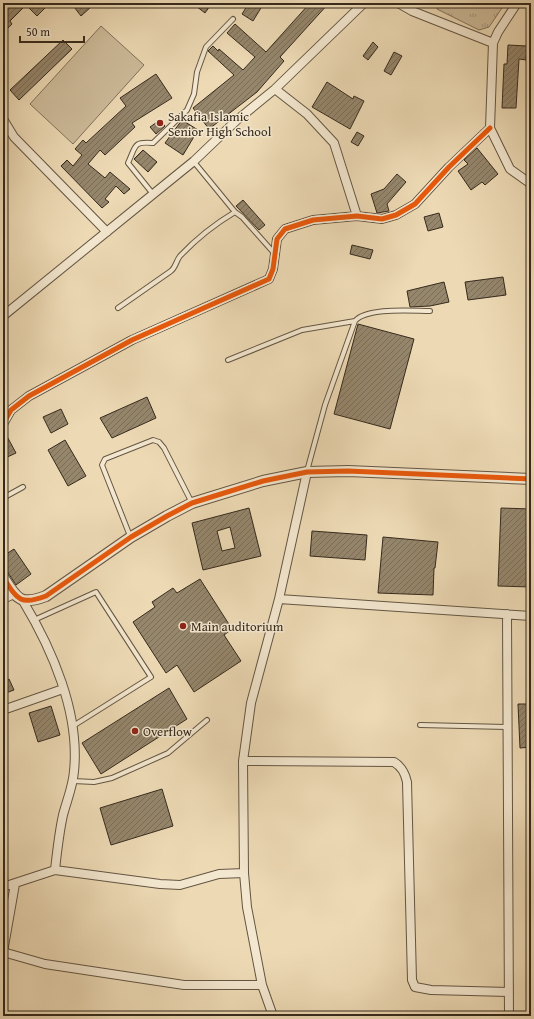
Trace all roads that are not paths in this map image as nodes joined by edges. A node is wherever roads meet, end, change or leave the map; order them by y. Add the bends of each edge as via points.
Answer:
1 (364, 3) edge
2 (398, 3) edge
3 (517, 3) edge
4 (233, 19) dead end
5 (493, 43) junction
6 (275, 89) junction
7 (3, 119) edge
8 (490, 128) junction
9 (194, 161) junction
10 (531, 184) edge
11 (153, 194) junction
12 (235, 212) junction
13 (357, 216) junction
14 (107, 232) junction
15 (275, 253) junction
16 (118, 308) dead end
17 (430, 311) dead end
18 (4, 312) edge
19 (354, 321) junction
20 (228, 360) dead end
21 (3, 424) edge
22 (307, 472) junction
23 (531, 479) edge
24 (23, 487) dead end
25 (3, 498) edge
26 (192, 503) junction
27 (130, 537) junction
28 (3, 577) edge
29 (14, 594) junction
30 (3, 599) edge
31 (279, 599) junction
32 (23, 601) junction
33 (508, 614) junction
34 (531, 616) edge
35 (34, 620) junction
36 (63, 689) junction
37 (3, 710) edge
38 (207, 720) dead end
39 (420, 725) dead end
40 (72, 726) junction
41 (508, 727) junction
42 (243, 761) junction
43 (73, 781) junction
44 (54, 870) junction
45 (244, 873) junction
46 (15, 884) junction
47 (3, 887) edge
48 (3, 952) edge
49 (262, 985) junction
50 (509, 992) junction
51 (272, 1016) edge
52 (509, 1016) edge

1 - 6 street
2 - 5 street
3 - 5 street
4 - 11 lane via 206,47 197,72 194,94 187,110 153,143 137,143 128,162
5 - 8 street
6 - 9 street via 237,120
6 - 13 street via 306,114 334,143
7 - 14 street via 14,137
8 - 10 street via 510,169
8 - 13 street via 415,204 396,215 382,219
9 - 11 street
9 - 12 lane
11 - 14 street
12 - 15 lane
12 - 16 lane via 195,240 179,257 171,271
13 - 15 street via 313,220 285,229 277,239
14 - 18 street
15 - 21 street via 269,279 125,344 29,396 11,410
17 - 19 lane via 380,312 365,315
19 - 20 lane via 302,330
19 - 22 lane via 325,405
22 - 23 street via 401,472
22 - 26 street via 263,481
22 - 31 street
24 - 25 lane
26 - 27 street
26 - 27 lane via 160,442 153,440 106,459 102,465
27 - 32 street via 46,596 33,601
28 - 29 street
29 - 30 street
29 - 32 street
31 - 33 street
31 - 42 street via 250,703
32 - 35 street
33 - 34 street
33 - 41 street
35 - 36 street via 58,670
35 - 40 lane via 96,592 151,677
36 - 37 street
36 - 40 street
38 - 43 lane via 168,753 112,778 94,782
39 - 41 lane
40 - 43 street via 75,758
41 - 50 street
42 - 45 street
42 - 50 street via 394,762 399,765 407,782 412,980 415,987 431,990
43 - 44 street via 63,816
44 - 45 street via 160,884 180,884 219,874
44 - 46 street
45 - 49 street via 247,907
46 - 47 street
46 - 48 street
48 - 49 street via 45,964 184,985
49 - 51 street
50 - 52 street

